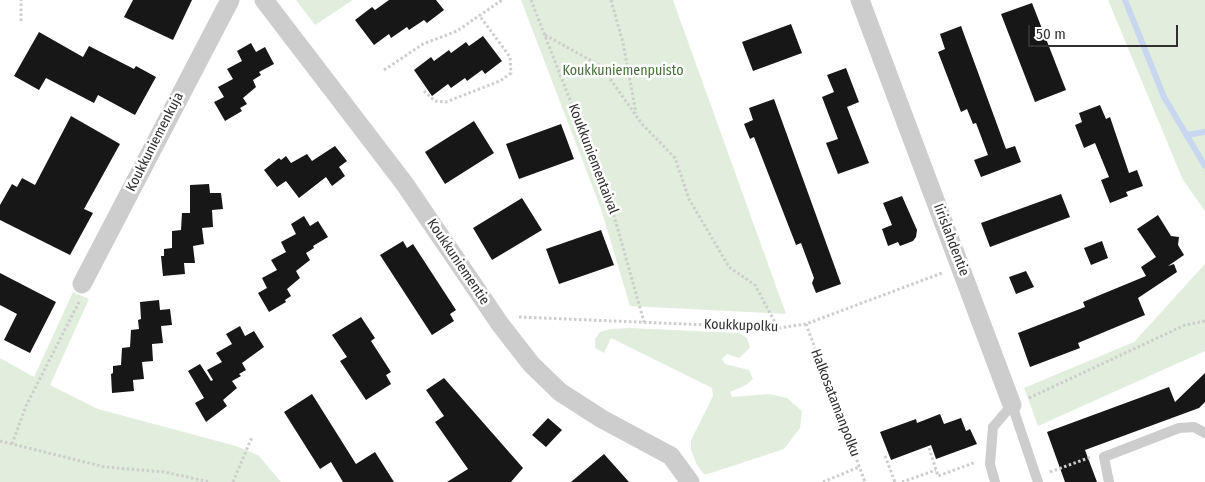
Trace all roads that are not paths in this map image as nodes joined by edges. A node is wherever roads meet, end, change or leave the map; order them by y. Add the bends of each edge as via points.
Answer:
1 (230, 0) edge
2 (264, 0) edge
3 (860, 0) edge
4 (82, 284) road end
5 (1012, 405) junction
6 (1205, 433) edge
7 (1037, 479) edge
8 (690, 482) edge
9 (995, 482) edge
10 (1109, 482) edge

1 - 4 street, Koukkuniemenkuja
2 - 8 street, Koukkuniementie via 404,183 531,364 560,392 671,456
3 - 5 street, Iirislahdentie
5 - 7 lane, Iirislahdentie
5 - 9 lane via 993,427 991,457
6 - 10 lane via 1194,427 1179,428 1104,457

